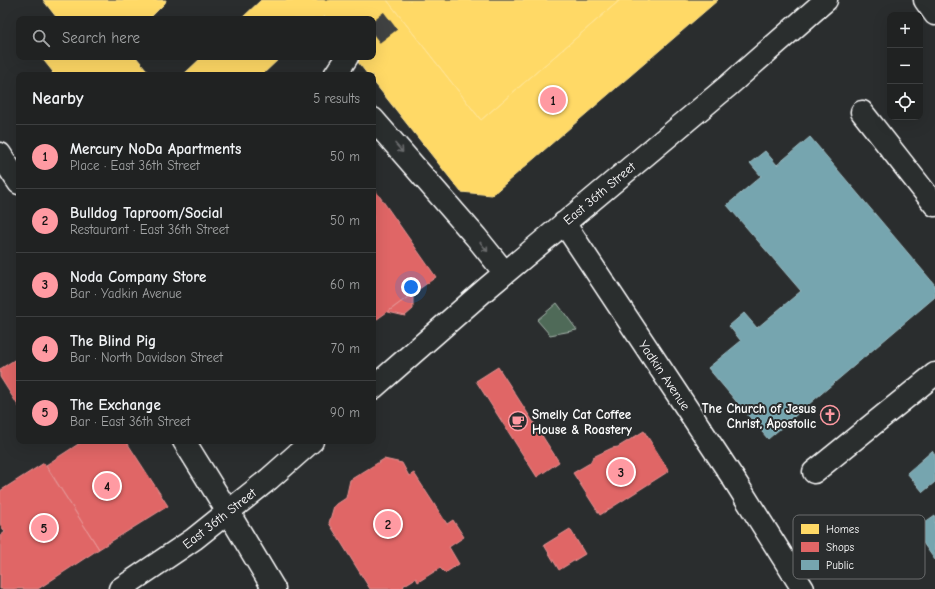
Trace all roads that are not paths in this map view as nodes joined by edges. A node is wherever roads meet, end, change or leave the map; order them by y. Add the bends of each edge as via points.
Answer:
1 (826, 0) edge
2 (925, 0) edge
3 (935, 14) edge
4 (345, 60) edge
5 (337, 72) edge
6 (862, 112) dead end
7 (376, 122) edge
8 (0, 154) edge
9 (16, 178) edge
10 (935, 205) edge
11 (564, 222) junction
12 (505, 273) junction
13 (935, 374) edge
14 (376, 385) edge
15 (186, 444) edge
16 (309, 444) edge
17 (814, 472) dead end
18 (228, 512) junction
19 (793, 573) edge
20 (797, 579) edge
21 (120, 589) edge
22 (274, 589) edge
23 (803, 589) edge

1 - 11 street, East 36th Street via 729,85
2 - 3 street
4 - 5 street
6 - 10 street
7 -> 12 street
8 - 9 street
11 - 12 street, East 36th Street
11 - 19 street, Yadkin Avenue
12 - 14 street, East 36th Street
13 - 17 street
15 - 18 street
16 - 18 street, East 36th Street
18 - 21 street, East 36th Street via 194,540
18 - 22 street
20 - 23 street, Yadkin Avenue

